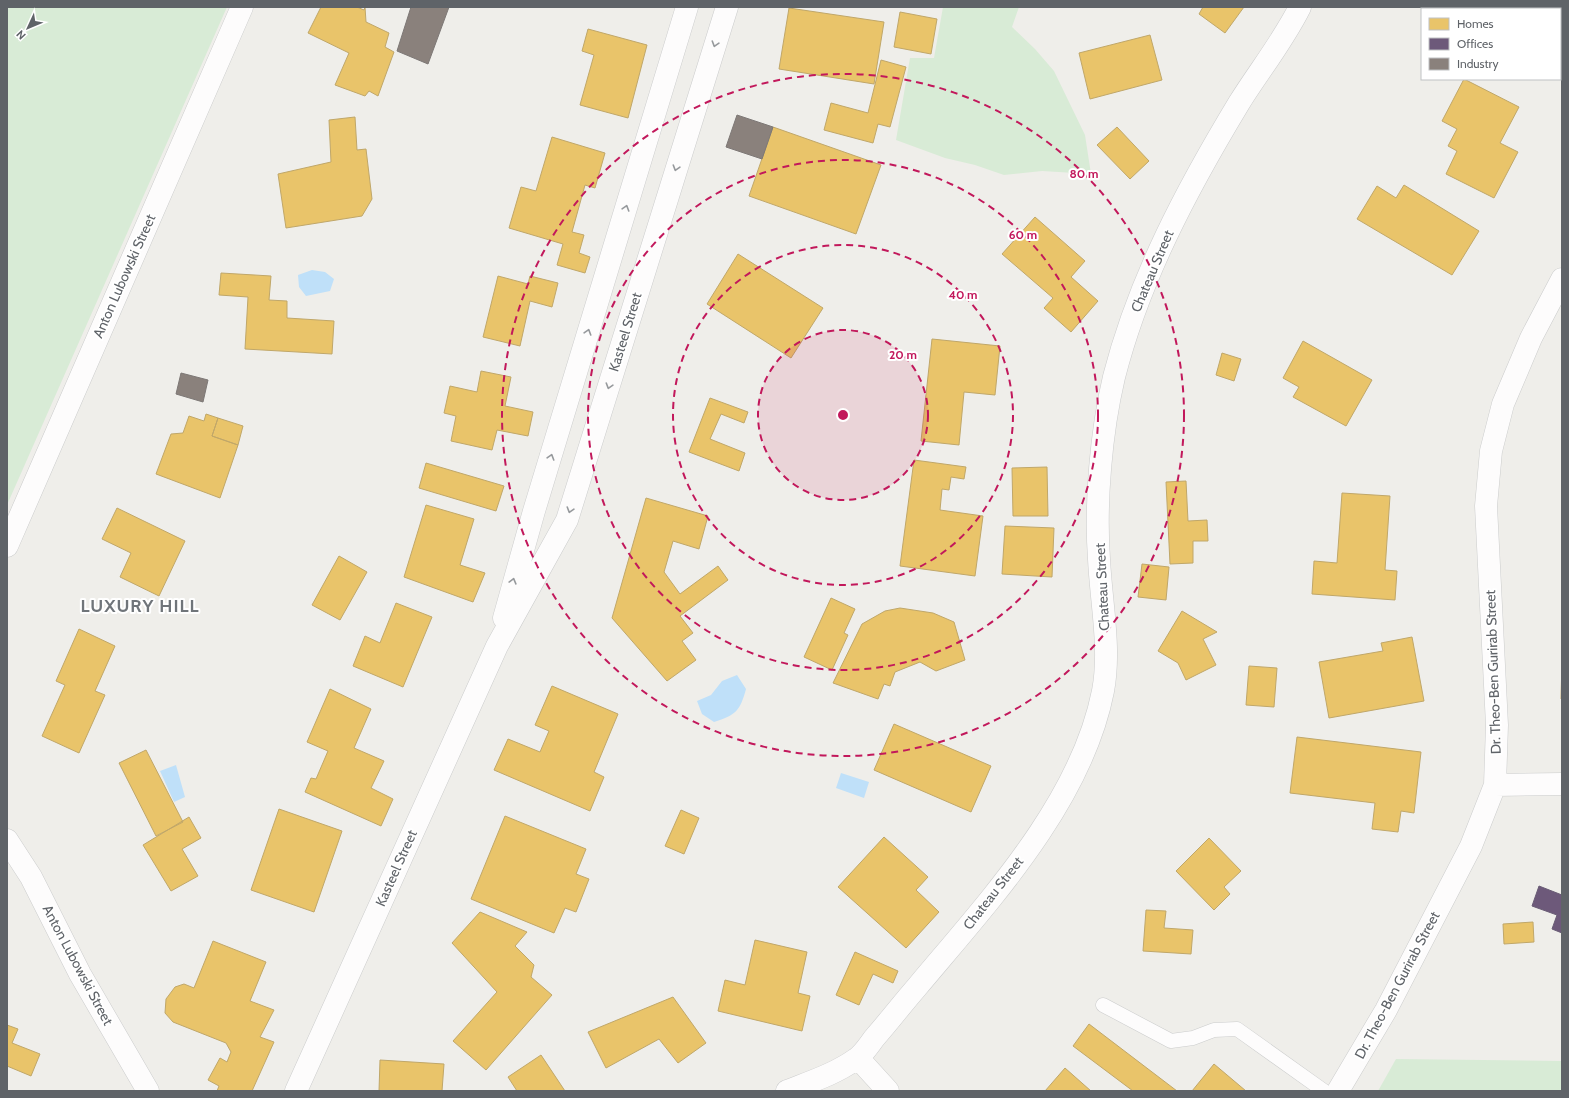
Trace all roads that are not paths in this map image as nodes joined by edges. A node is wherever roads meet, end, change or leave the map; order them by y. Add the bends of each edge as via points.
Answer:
1 (242, 7) edge
2 (687, 7) edge
3 (727, 7) edge
4 (1300, 7) edge
5 (1562, 279) edge
6 (7, 546) edge
7 (497, 646) junction
8 (1562, 784) edge
9 (1495, 786) junction
10 (7, 840) edge
11 (1103, 1005) dead end
12 (858, 1058) junction
13 (148, 1091) edge
14 (296, 1091) edge
15 (787, 1091) edge
16 (888, 1091) edge
17 (1324, 1091) edge
18 (1338, 1091) edge

1 - 6 street, Anton Lubowski Street
7 -> 2 street, Kasteel Street via 526,536
3 -> 7 street, Kasteel Street via 567,520
4 - 12 street, Chateau Street via 1290,27 1215,143 1182,202 1144,282 1114,379 1099,480 1098,554 1106,654 1103,689 1094,727 1081,762 1059,803 991,898
5 - 9 street, Dr. Theo-Ben Gurirab Street via 1531,338 1503,404 1491,451 1486,506 1498,725
7 - 14 street, Kasteel Street
8 - 9 street
9 - 18 street, Dr. Theo-Ben Gurirab Street via 1471,846 1386,1010
10 - 13 street, Anton Lubowski Street via 31,877 80,974
11 - 17 lane via 1171,1041 1193,1038 1214,1030 1237,1029
12 - 15 street, Chateau Street
12 - 16 street

